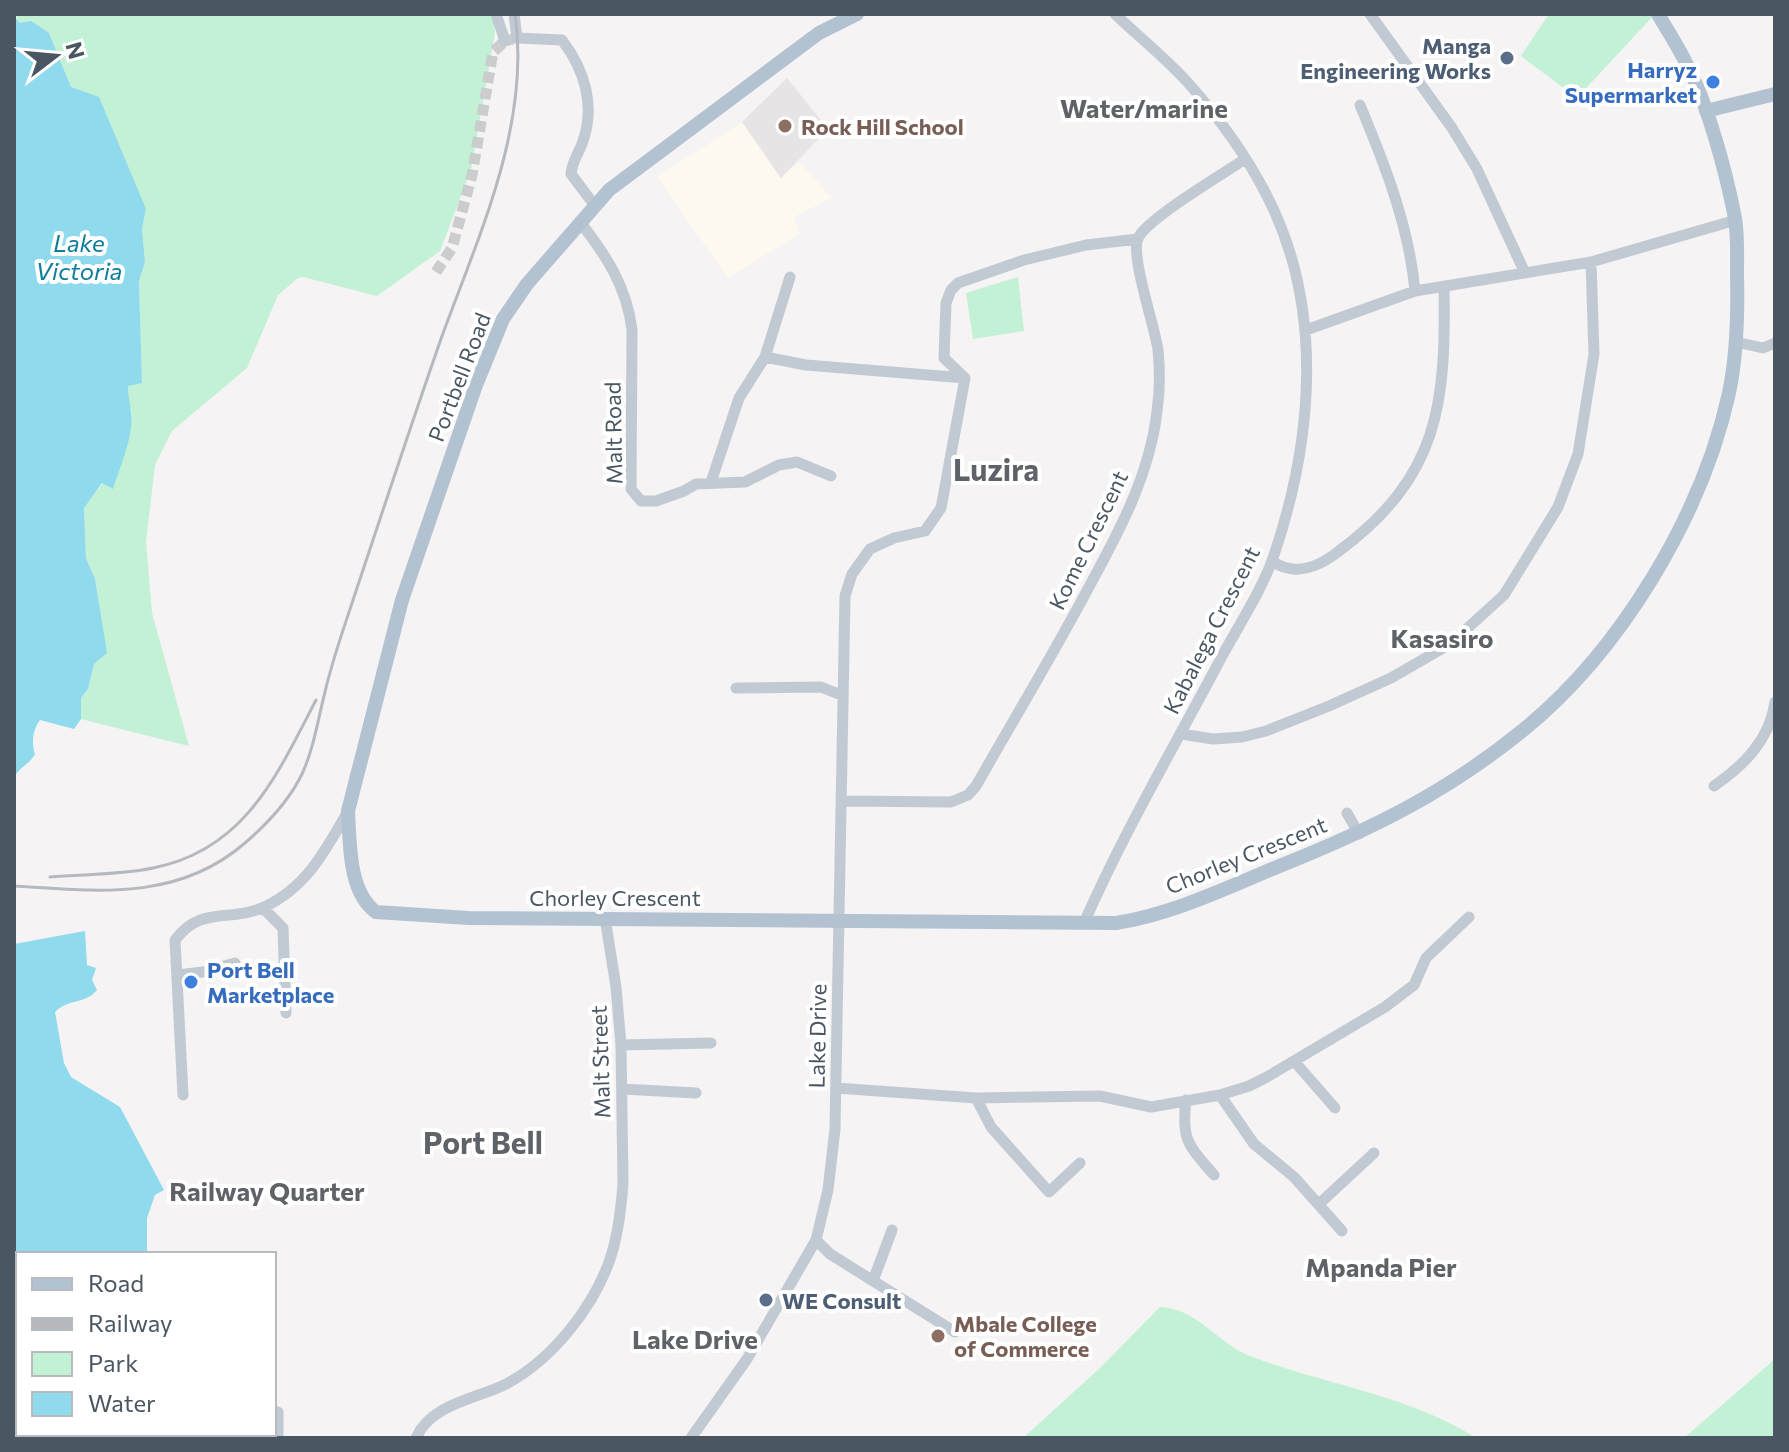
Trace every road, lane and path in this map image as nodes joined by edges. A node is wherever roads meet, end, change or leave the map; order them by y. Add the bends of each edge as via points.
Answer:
1 (496, 14) edge
2 (514, 14) edge
3 (857, 14) edge
4 (1115, 14) edge
5 (1370, 14) edge
6 (1658, 14) edge
7 (505, 41) dead end
8 (1775, 94) edge
9 (1360, 105) dead end
10 (1706, 111) junction
11 (1245, 159) junction
12 (595, 206) junction
13 (1736, 220) junction
14 (580, 222) junction
15 (1138, 239) junction
16 (1591, 262) junction
17 (1525, 273) junction
18 (790, 277) dead end
19 (1444, 286) junction
20 (1415, 291) junction
21 (1306, 330) junction
22 (1736, 342) junction
23 (1775, 343) edge
24 (765, 357) junction
25 (965, 378) junction
26 (831, 476) dead end
27 (711, 482) junction
28 (1272, 561) junction
29 (736, 688) dead end
30 (841, 695) junction
31 (1775, 702) edge
32 (1181, 734) junction
33 (1714, 786) dead end
34 (842, 801) junction
35 (348, 811) junction
36 (1347, 813) dead end
37 (1359, 834) junction
38 (263, 908) junction
39 (1469, 917) dead end
40 (605, 918) junction
41 (838, 921) junction
42 (1084, 923) junction
43 (235, 963) dead end
44 (177, 975) junction
45 (286, 1013) dead end
46 (711, 1043) dead end
47 (621, 1045) junction
48 (1294, 1061) junction
49 (836, 1088) junction
50 (622, 1089) junction
51 (696, 1093) dead end
52 (183, 1095) dead end
53 (1220, 1095) junction
54 (976, 1098) junction
55 (1186, 1100) junction
56 (1335, 1108) dead end
57 (1374, 1153) dead end
58 (1080, 1163) dead end
59 (1214, 1175) dead end
60 (1319, 1204) junction
61 (892, 1230) dead end
62 (1342, 1231) dead end
63 (816, 1240) junction
64 (873, 1281) junction
65 (955, 1332) dead end
66 (276, 1412) edge
67 (278, 1438) edge
68 (416, 1438) edge
69 (691, 1438) edge

1 - 7 street
2 - 12 street via 517,38 562,40 578,66 589,108 571,174
3 - 12 main road, Portbell Road via 819,33 724,102
4 - 11 street, Kabalega Crescent via 1189,85
5 - 17 street via 1477,169
6 - 10 main road, Chorley Crescent
8 - 10 main road
9 - 20 street via 1395,192
10 - 13 main road, Chorley Crescent
11 - 15 street via 1151,223
11 - 21 street, Kabalega Crescent via 1277,219
12 - 14 main road, Portbell Road
13 - 16 street
13 - 22 main road, Chorley Crescent
14 - 27 street, Malt Road via 613,267 631,323 631,490 641,501 656,501
14 - 35 main road, Portbell Road via 527,284 495,335 402,600
15 - 25 street via 1024,260 958,283 946,303 944,356
15 - 34 street, Kome Crescent via 1137,258 1160,370 1148,453 1123,524 1063,637 968,795 951,802
16 - 17 street
16 - 32 street via 1594,354 1578,454 1558,507 1504,595 1450,644 1329,706 1242,737
17 - 19 street
18 - 24 street
19 - 20 street
19 - 28 street via 1445,350 1437,417 1407,485 1374,523 1333,556 1299,570
20 - 21 street
21 - 28 street, Kabalega Crescent via 1304,427
22 - 23 street via 1763,348
22 - 37 main road, Chorley Crescent via 1729,391 1704,476 1655,572 1608,640 1525,729 1440,790
24 - 25 street
24 - 27 street via 739,398
25 - 30 street, Lake Drive via 941,508 925,531 870,549 852,574 845,596
26 - 27 street, Malt Road via 797,462 736,484
28 - 32 street, Kabalega Crescent
29 - 30 street via 821,687
30 - 34 street, Lake Drive
31 - 33 street via 1749,759
32 - 42 street, Kabalega Crescent via 1122,840
34 - 41 street, Lake Drive
35 - 38 street via 304,880
35 - 40 main road, Chorley Crescent via 359,891 376,912
36 - 37 street
37 - 42 main road, Chorley Crescent via 1161,912 1116,923
38 - 44 street via 197,919 175,940
38 - 45 street via 283,928
39 - 48 street via 1426,958 1414,985
40 - 41 main road, Chorley Crescent
40 - 47 street, Malt Street
41 - 42 main road, Chorley Crescent
41 - 49 street, Lake Drive
43 - 44 street
44 - 52 street
46 - 47 street
47 - 50 street, Malt Street
48 - 53 street
48 - 56 street
49 - 54 street
49 - 63 street, Lake Drive via 828,1190
50 - 51 street
50 - 68 street, Malt Street via 621,1206 608,1265 575,1322 540,1362 507,1383 436,1414
53 - 55 street
53 - 60 street via 1254,1144
54 - 55 street via 1100,1096 1151,1107
54 - 58 street via 991,1127 1049,1192
55 - 59 street via 1187,1140
57 - 60 street
60 - 62 street
61 - 64 street
63 - 64 street
63 - 69 street, Lake Drive via 747,1359
64 - 65 street
66 - 67 street

